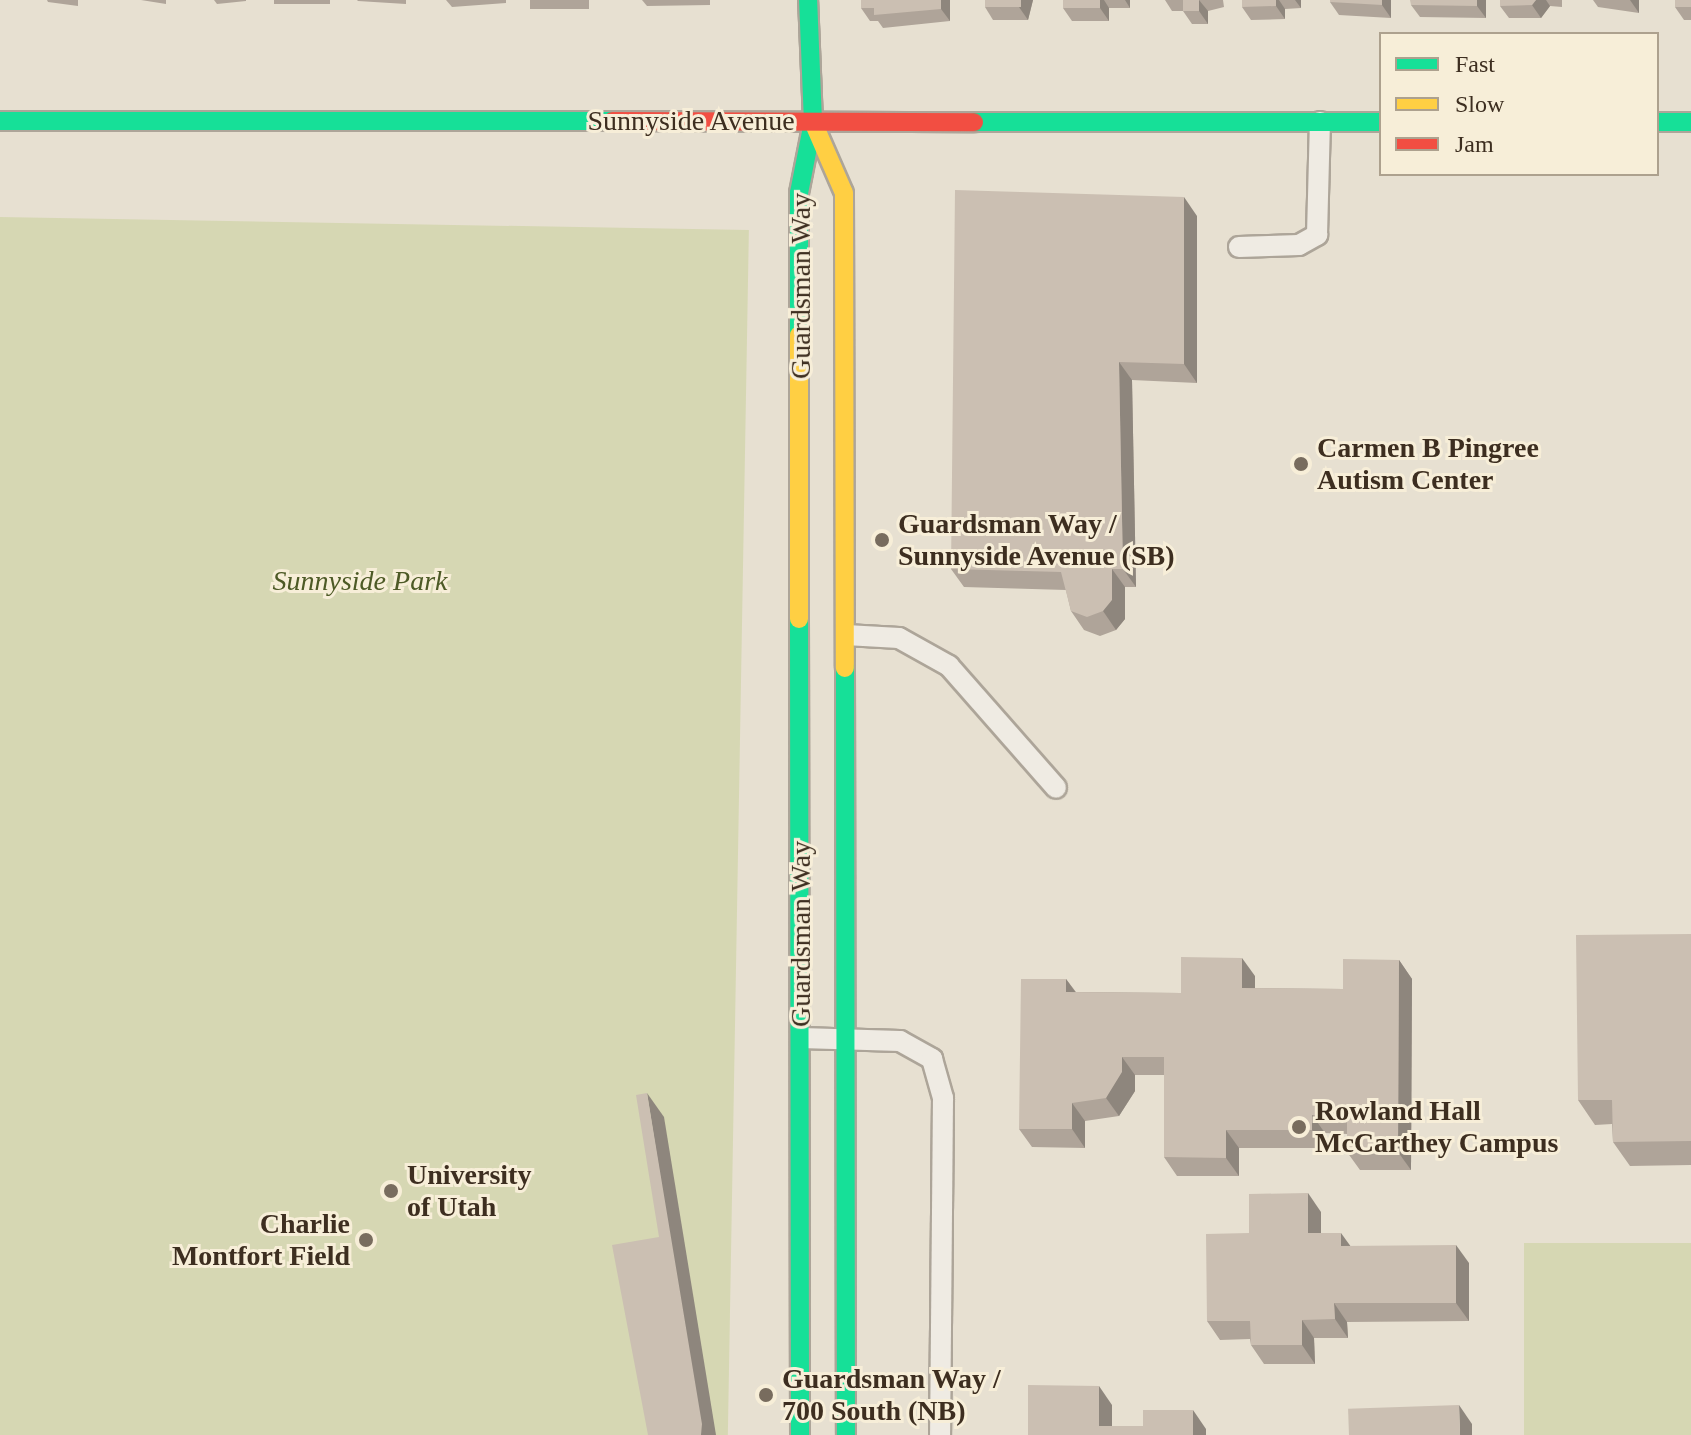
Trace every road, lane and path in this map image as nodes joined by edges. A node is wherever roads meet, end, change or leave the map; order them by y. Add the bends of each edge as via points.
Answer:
1 (808, 0) edge
2 (0, 121) edge
3 (813, 122) junction
4 (1320, 122) junction
5 (1379, 122) edge
6 (1659, 122) edge
7 (1691, 122) edge
8 (1239, 247) dead end
9 (846, 635) junction
10 (1056, 788) dead end
11 (846, 1037) junction
12 (801, 1038) junction
13 (800, 1435) edge
14 (846, 1435) edge
15 (940, 1435) edge

1 - 3 street
2 - 3 street, Sunnyside Avenue
3 - 4 street, Sunnyside Avenue
3 - 9 street, Guardsman Way via 844,193
3 - 12 street, Guardsman Way via 799,193
4 - 5 street, Sunnyside Avenue
4 - 8 lane via 1317,235 1299,245
6 - 7 street
9 - 10 lane via 899,638 949,666
9 - 11 street, Guardsman Way
11 - 12 lane
11 - 14 street, Guardsman Way
11 - 15 lane via 900,1041 932,1059 943,1098
12 - 13 street, Guardsman Way

